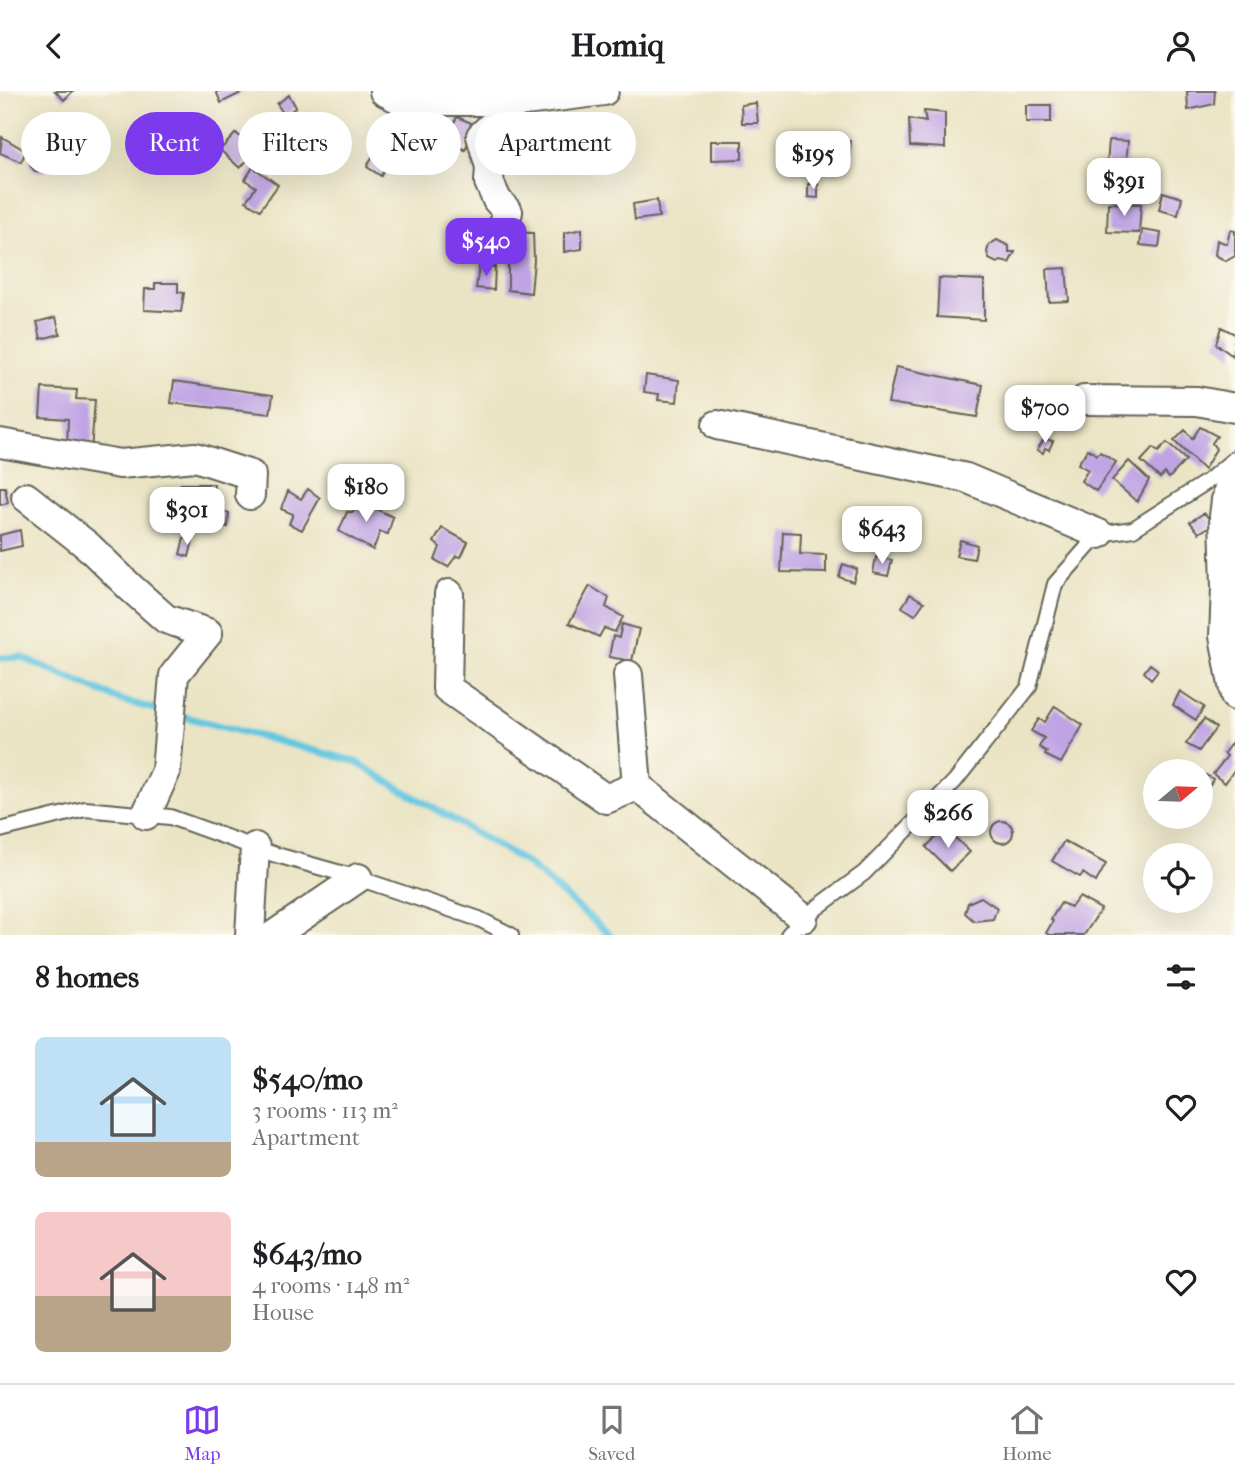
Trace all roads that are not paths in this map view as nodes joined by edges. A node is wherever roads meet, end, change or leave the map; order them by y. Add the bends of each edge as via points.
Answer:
1 (384, 91) edge
2 (604, 91) edge
3 (477, 96) edge
4 (516, 102) junction
5 (504, 223) dead end
6 (1084, 400) dead end
7 (1235, 408) edge
8 (717, 425) dead end
9 (0, 443) edge
10 (1235, 458) edge
11 (1235, 473) edge
12 (250, 495) dead end
13 (26, 497) dead end
14 (1231, 509) edge
15 (1099, 534) junction
16 (449, 594) dead end
17 (628, 675) dead end
18 (1235, 696) edge
19 (637, 786) junction
20 (146, 815) junction
21 (0, 830) edge
22 (255, 847) junction
23 (358, 878) junction
24 (795, 927) edge
25 (250, 935) edge
26 (274, 935) edge
27 (511, 935) edge

1 - 3 street via 403,101
2 - 4 street
3 - 4 street
4 - 5 street via 481,137 490,167 489,182 508,212
6 - 7 street via 1197,401
8 - 15 street via 966,478
9 - 12 street via 120,464 195,457 251,475
10 - 15 lane via 1133,529
11 - 14 street via 1227,486
13 - 20 street via 88,546 166,619 208,633 174,675 166,771
14 - 18 street via 1224,516 1224,636
15 - 24 lane via 1055,584 1029,687 955,781 864,873
16 - 19 street via 447,688 606,799
17 - 19 street
19 - 24 street
20 - 21 lane via 85,809
20 - 22 lane via 170,817
22 - 23 lane
22 - 25 street
23 - 26 street
23 - 27 lane via 479,919

